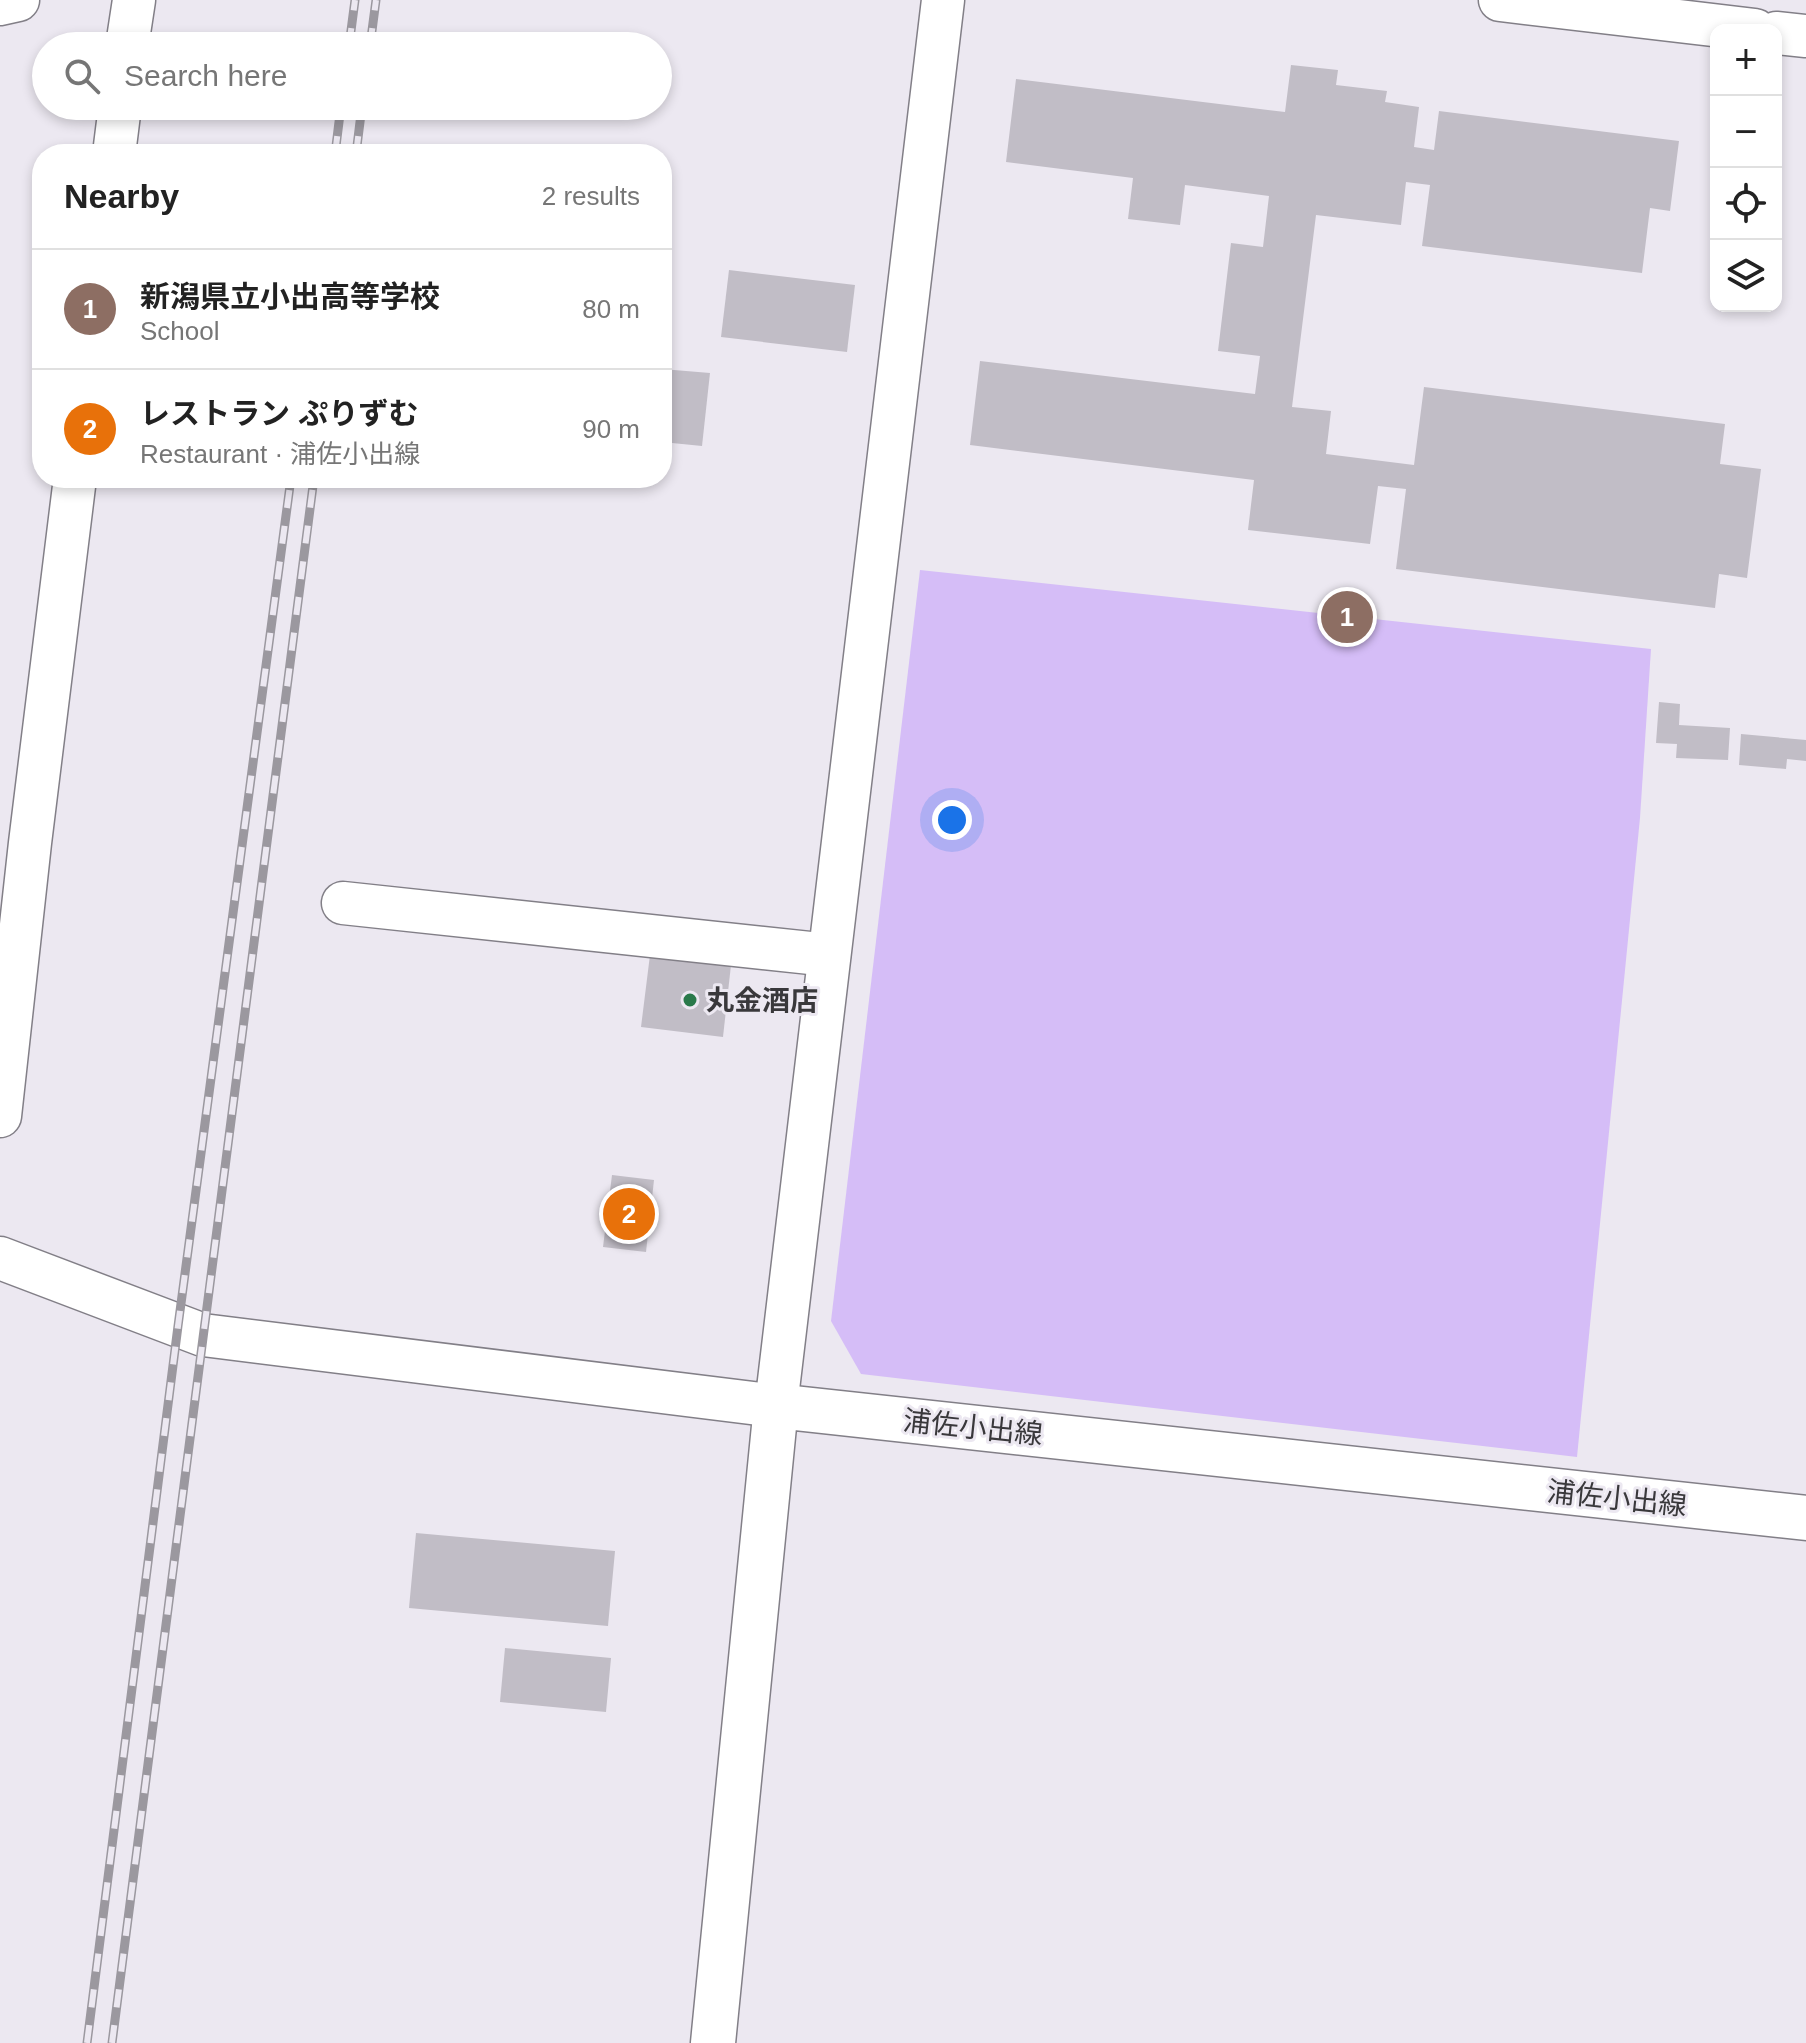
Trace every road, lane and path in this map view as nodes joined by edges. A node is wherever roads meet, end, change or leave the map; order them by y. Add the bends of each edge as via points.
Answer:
1 (18, 0) edge
2 (134, 0) edge
3 (943, 0) edge
4 (1500, 0) edge
5 (0, 4) edge
6 (1710, 25) edge
7 (129, 32) edge
8 (1782, 34) edge
9 (1806, 36) edge
10 (118, 120) edge
11 (115, 144) edge
12 (74, 488) edge
13 (343, 903) dead end
14 (829, 955) junction
15 (0, 1116) edge
16 (0, 1258) edge
17 (776, 1406) junction
18 (1806, 1518) edge
19 (713, 2043) edge

1 - 5 street
2 - 7 street
3 - 14 street
4 - 6 street
8 - 9 street
10 - 11 street
12 - 15 street
13 - 14 street
14 - 17 street
16 - 17 street via 203,1335
17 - 18 main road, 浦佐小出線
17 - 19 main road

